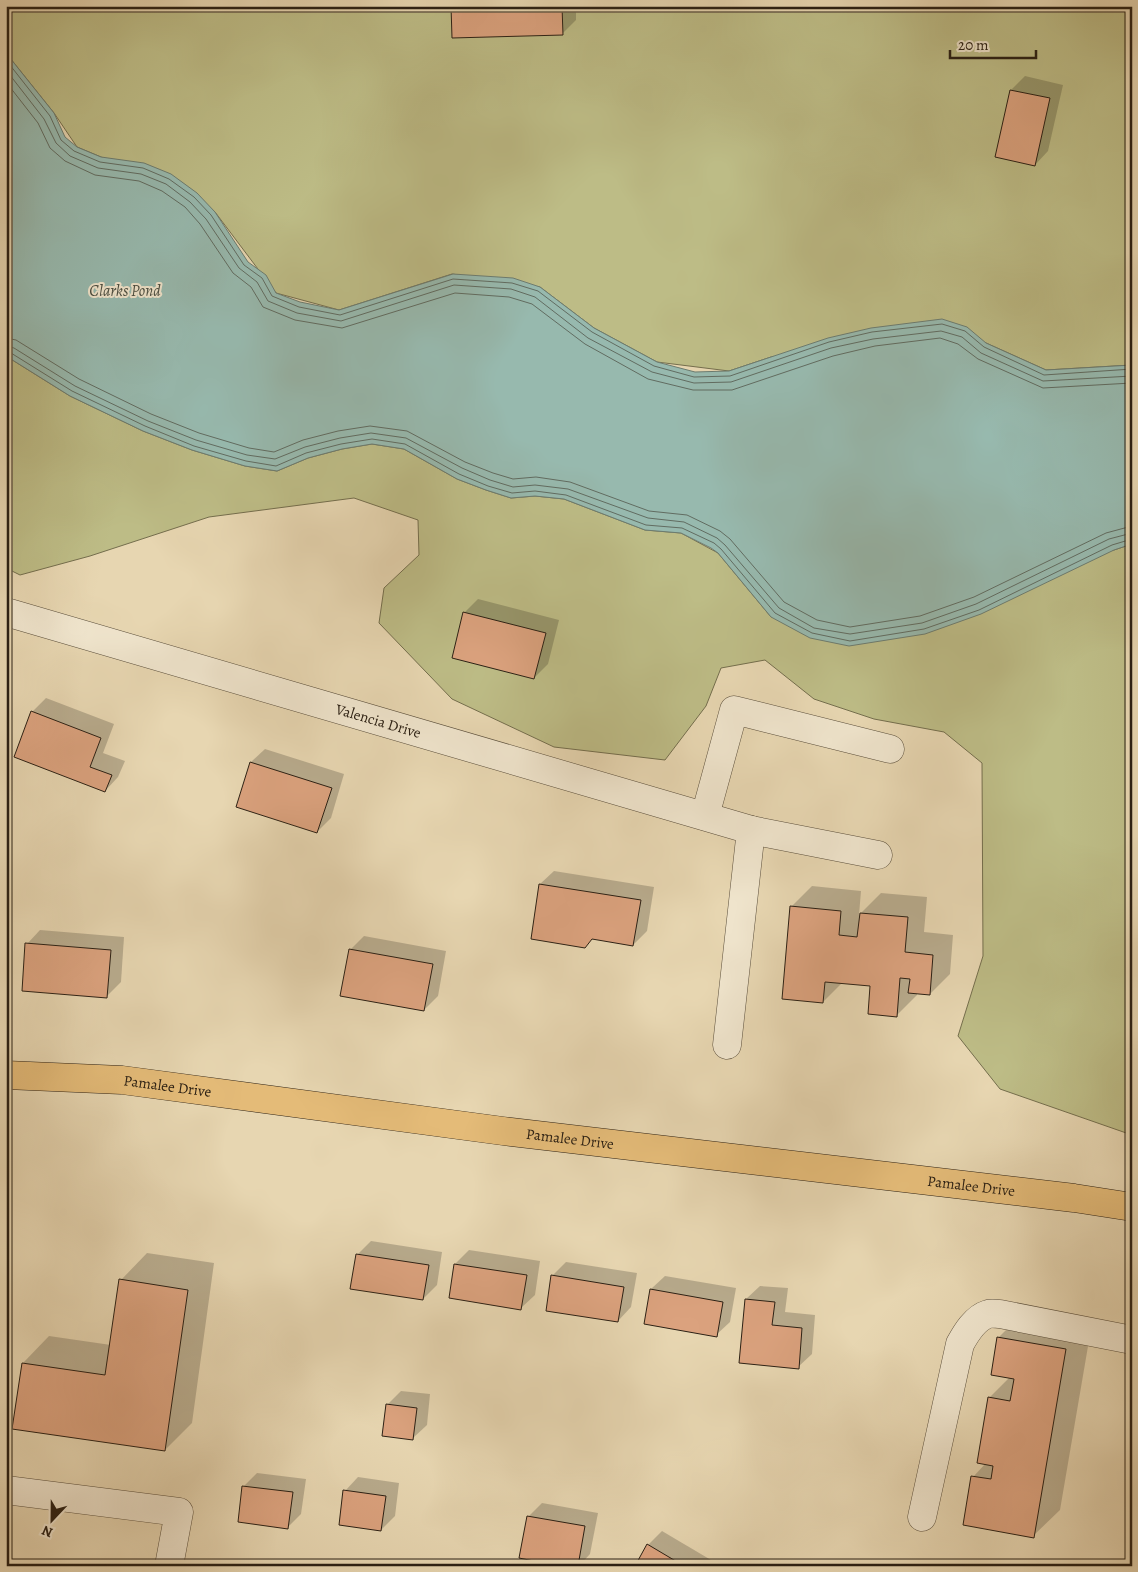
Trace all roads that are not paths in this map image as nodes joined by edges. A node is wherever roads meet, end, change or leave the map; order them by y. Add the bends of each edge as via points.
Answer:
1 (6, 612) edge
2 (890, 749) dead end
3 (706, 816) junction
4 (751, 830) junction
5 (878, 855) dead end
6 (727, 1044) dead end
7 (6, 1075) edge
8 (1132, 1207) edge
9 (1132, 1340) edge
10 (6, 1490) edge
11 (922, 1517) dead end
12 (169, 1566) edge

1 - 3 street, Valencia Drive
2 - 3 street via 734,710
3 - 4 street, Valencia Drive
4 - 5 street, Valencia Drive
4 - 6 street
7 - 8 main road, Pamalee Drive via 122,1080 503,1131
9 - 11 street via 1000,1314 988,1314 977,1322 966,1332 960,1344
10 - 12 street via 179,1512

